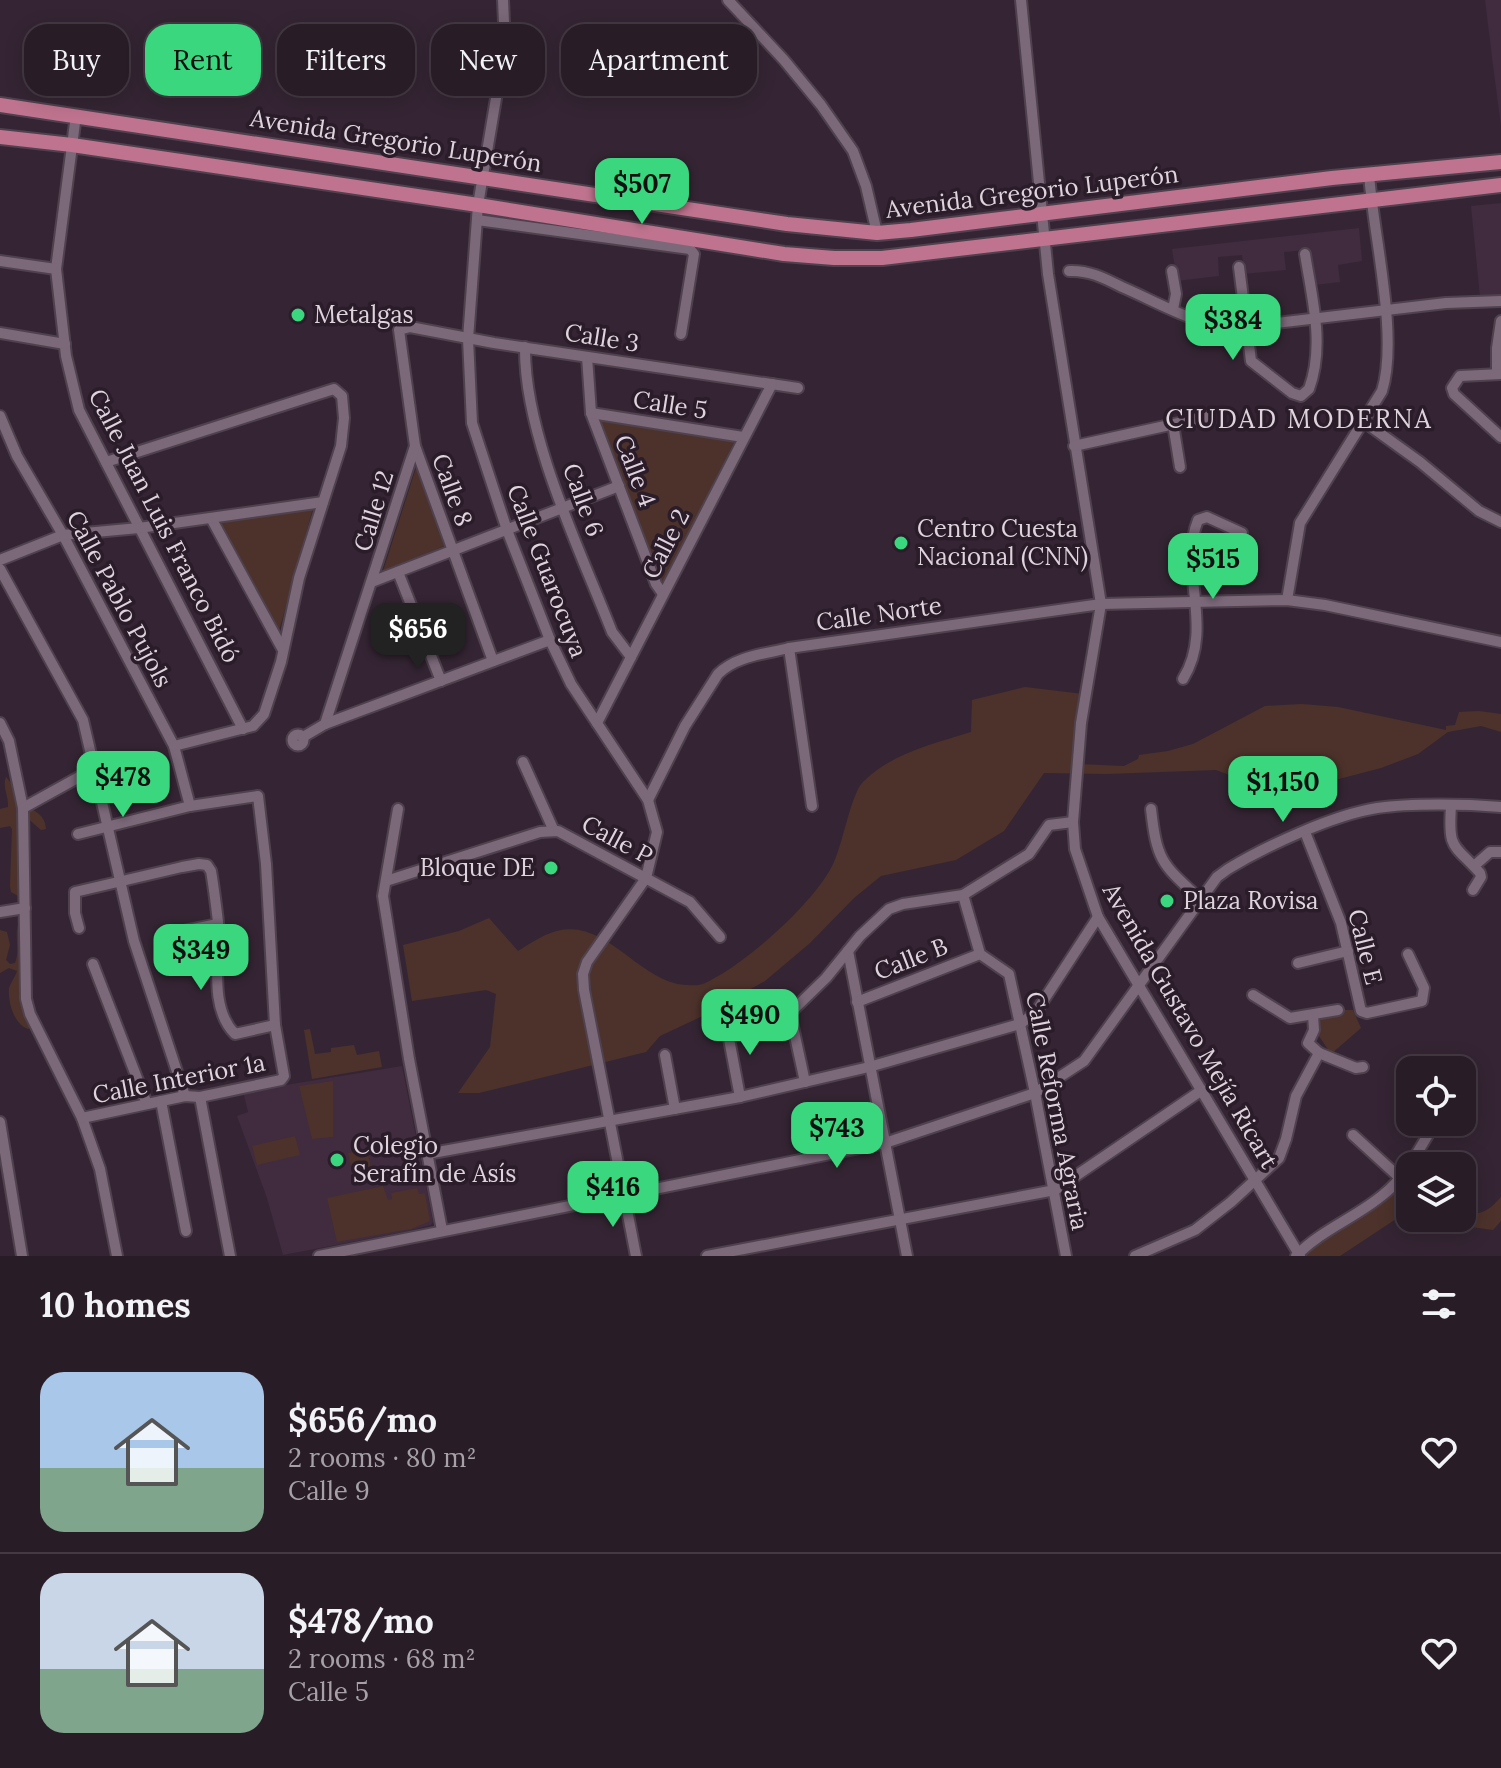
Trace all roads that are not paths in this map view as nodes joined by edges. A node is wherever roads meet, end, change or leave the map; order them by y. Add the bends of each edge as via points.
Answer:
1 (503, 0) edge
2 (728, 0) edge
3 (1021, 0) edge
4 (0, 105) edge
5 (76, 115) junction
6 (0, 137) edge
7 (72, 145) junction
8 (1501, 162) edge
9 (1369, 174) junction
10 (482, 176) junction
11 (1501, 185) edge
12 (1371, 200) junction
13 (478, 213) junction
14 (1042, 214) junction
15 (877, 233) junction
16 (1045, 237) junction
17 (1305, 254) dead end
18 (0, 261) edge
19 (1239, 267) dead end
20 (56, 269) junction
21 (1069, 271) dead end
22 (1172, 271) dead end
23 (1501, 301) edge
24 (1173, 309) junction
25 (1385, 310) junction
26 (1315, 319) junction
27 (1501, 321) edge
28 (401, 328) joint
29 (1248, 328) junction
30 (0, 333) edge
31 (681, 334) dead end
32 (468, 339) junction
33 (65, 344) junction
34 (525, 347) junction
35 (587, 357) junction
36 (1499, 374) edge
37 (772, 384) junction
38 (798, 388) dead end
39 (591, 413) junction
40 (0, 416) edge
41 (1206, 417) dead end
42 (1363, 421) junction
43 (1173, 424) junction
44 (743, 437) junction
45 (1501, 437) edge
46 (415, 446) junction
47 (1074, 446) junction
48 (106, 462) junction
49 (1180, 467) dead end
50 (619, 486) junction
51 (323, 502) junction
52 (564, 507) junction
53 (211, 518) junction
54 (1501, 522) edge
55 (139, 528) junction
56 (507, 530) junction
57 (1242, 533) dead end
58 (63, 535) junction
59 (454, 551) junction
60 (0, 560) edge
61 (0, 569) edge
62 (398, 572) junction
63 (374, 581) junction
64 (663, 594) junction
65 (1287, 600) junction
66 (1196, 602) junction
67 (1101, 604) junction
68 (550, 640) junction
69 (1501, 642) edge
70 (789, 648) junction
71 (283, 650) junction
72 (631, 657) junction
73 (493, 661) junction
74 (1183, 679) dead end
75 (441, 681) junction
76 (0, 723) edge
77 (597, 723) junction
78 (325, 724) junction
79 (243, 729) junction
80 (303, 737) dead end
81 (174, 746) junction
82 (523, 762) dead end
83 (96, 773) junction
84 (648, 800) junction
85 (190, 806) junction
86 (812, 806) dead end
87 (1451, 806) junction
88 (1501, 807) edge
89 (23, 808) junction
90 (398, 809) dead end
91 (1151, 809) dead end
92 (1073, 822) junction
93 (107, 827) junction
94 (554, 831) junction
95 (1305, 832) junction
96 (78, 834) dead end
97 (1501, 852) edge
98 (1474, 866) junction
99 (646, 878) junction
100 (386, 881) junction
101 (120, 883) junction
102 (1473, 890) dead end
103 (963, 895) junction
104 (1201, 900) junction
105 (25, 908) junction
106 (0, 912) edge
107 (1098, 917) junction
108 (218, 924) junction
109 (79, 928) dead end
110 (183, 931) dead end
111 (720, 937) dead end
112 (848, 951) junction
113 (1348, 951) junction
114 (980, 954) junction
115 (1408, 954) dead end
116 (1298, 963) dead end
117 (93, 964) dead end
118 (1139, 986) junction
119 (1253, 995) dead end
120 (857, 1002) junction
121 (1338, 1010) dead end
122 (1313, 1015) junction
123 (726, 1023) dead end
124 (1020, 1024) junction
125 (275, 1025) junction
126 (1319, 1053) junction
127 (665, 1055) dead end
128 (869, 1067) junction
129 (1363, 1067) dead end
130 (805, 1082) junction
131 (1202, 1090) junction
132 (1035, 1093) junction
133 (185, 1096) junction
134 (200, 1097) junction
135 (740, 1097) junction
136 (161, 1101) junction
137 (147, 1104) junction
138 (675, 1109) junction
139 (82, 1118) junction
140 (610, 1121) junction
141 (0, 1122) edge
142 (1353, 1135) dead end
143 (885, 1143) junction
144 (427, 1154) junction
145 (1396, 1174) edge
146 (1255, 1181) junction
147 (1396, 1182) edge
148 (1055, 1190) junction
149 (624, 1196) junction
150 (1375, 1203) dead end
151 (899, 1218) junction
152 (442, 1230) junction
153 (186, 1231) dead end
154 (1298, 1255) edge
155 (22, 1256) edge
156 (117, 1256) edge
157 (230, 1256) edge
158 (319, 1256) edge
159 (636, 1256) edge
160 (707, 1256) edge
161 (907, 1256) edge
162 (1066, 1256) edge
163 (1136, 1256) edge

1 - 10 street, Calle Guarocuya via 505,45
2 - 15 street via 784,60 853,151
3 - 14 street, Avenida Gustavo Mejía Ricart
4 - 5 main road, Avenida Gregorio Luperón
5 - 7 street, Calle Juan Luis Franco Bidó
5 - 10 main road, Avenida Gregorio Luperón
6 - 7 main road, Avenida Gregorio Luperón
7 - 13 main road, Avenida Gregorio Luperón
7 - 20 street, Calle Juan Luis Franco Bidó
8 - 9 main road, Avenida Gregorio Luperón
9 - 12 street
9 - 14 main road, Avenida Gregorio Luperón
10 - 13 street, Calle Guarocuya
10 - 15 main road, Avenida Gregorio Luperón
11 - 12 main road, Avenida Gregorio Luperón
12 - 16 main road, Avenida Gregorio Luperón
12 - 25 street
13 - 16 main road, Avenida Gregorio Luperón via 834,258 882,258
13 - 31 street via 690,249 694,254
13 - 32 street, Calle Guarocuya
14 - 15 main road, Avenida Gregorio Luperón
14 - 16 street, Avenida Gustavo Mejía Ricart
16 - 47 street, Avenida Gustavo Mejía Ricart
17 - 26 street
18 - 20 street
19 - 29 street
20 - 33 street, Calle Juan Luis Franco Bidó
21 - 24 street via 1089,272
22 - 24 street
23 - 25 street
24 - 29 street via 1218,326
25 - 26 street
25 - 42 street via 1388,374
26 - 29 street
26 - 29 street via 1316,365 1303,395 1292,393 1251,361
27 - 36 street
28 - 32 street, Calle 3
28 - 46 street, Calle 8
30 - 33 street
32 - 34 street, Calle 3
32 - 56 street, Calle Guarocuya via 472,423
33 - 48 street, Calle Juan Luis Franco Bidó via 79,410
34 - 35 street, Calle 3
34 - 52 street, Calle 6 via 532,411
35 - 37 street, Calle 3
35 - 39 street, Calle 4
36 - 45 street via 1466,374 1456,378 1452,388
37 - 38 street, Calle 3
37 - 44 street, Calle 2
39 - 44 street, Calle 5
39 - 50 street, Calle 4
40 - 58 street, Calle Pablo Pujols
41 - 43 street
42 - 54 street via 1479,511
42 - 65 street via 1300,523
43 - 47 street
43 - 49 street
44 - 64 street, Calle 2
46 - 59 street, Calle 8
46 - 63 street, Calle 12
47 - 67 street, Avenida Gustavo Mejía Ricart
48 - 51 street via 334,389 342,396 343,430
48 - 55 street, Calle Juan Luis Franco Bidó
50 - 52 street
50 - 64 street, Calle 4
51 - 53 street
51 - 71 street
52 - 56 street
52 - 72 street, Calle 6 via 612,632
53 - 55 street
53 - 71 street
55 - 58 street
55 - 79 street, Calle Juan Luis Franco Bidó
56 - 59 street
56 - 68 street, Calle Guarocuya
57 - 66 street via 1207,517 1198,520 1193,546
58 - 60 street
58 - 81 street, Calle Pablo Pujols
59 - 62 street
59 - 73 street, Calle 8
61 - 83 street via 83,720
62 - 63 street
62 - 75 street
63 - 78 street, Calle 12
64 - 72 street, Calle 2
65 - 66 street, Calle Norte
65 - 69 street, Calle Norte
66 - 67 street, Calle Norte
66 - 74 street via 1197,646
67 - 70 street, Calle Norte
67 - 92 street, Avenida Gustavo Mejía Ricart via 1081,723
68 - 73 street
68 - 77 street, Calle Guarocuya
70 - 84 street, Calle Norte via 744,658 718,674
70 - 86 street
71 - 79 street via 264,714
72 - 77 street, Calle 2
73 - 75 street
75 - 78 street
76 - 89 street
77 - 84 street, Calle Guarocuya
78 - 80 street
79 - 81 street
81 - 85 street, Calle Pablo Pujols
82 - 94 street
83 - 89 street
83 - 93 street
84 - 99 street, Calle Guarocuya via 657,832
85 - 93 street
85 - 125 street via 255,794 259,798
87 - 88 street
87 - 95 street via 1377,808
87 - 98 street via 1451,842
89 - 105 street
90 - 100 street
91 - 104 street via 1158,855
92 - 103 street via 1049,825 1029,854
92 - 107 street, Avenida Gustavo Mejía Ricart via 1079,866
93 - 96 street
93 - 101 street
94 - 99 street, Calle P
94 - 100 street, Calle P
95 - 104 street via 1228,869
95 - 113 street, Calle E
97 - 98 street via 1490,852
98 - 102 street via 1481,877
99 - 111 street, Calle P via 690,902
99 - 140 street, Calle Guarocuya via 583,974
100 - 144 street via 383,896
101 - 108 street via 207,865
101 - 109 street via 75,892
101 - 133 street
103 - 112 street via 889,909
103 - 114 street
104 - 118 street
105 - 106 street
105 - 139 street via 30,1014
107 - 118 street, Avenida Gustavo Mejía Ricart
107 - 124 street via 1036,1012
108 - 110 street
108 - 125 street via 219,1001 231,1030 235,1034
112 - 120 street
112 - 130 street via 790,1013
113 - 115 street, Calle E via 1359,1006 1367,1013 1422,1001 1424,988
113 - 116 street
114 - 120 street, Calle B
114 - 124 street, Calle Reforma Agraria via 1009,974
117 - 137 street
118 - 131 street, Avenida Gustavo Mejía Ricart
118 - 132 street via 1084,1061
119 - 122 street via 1290,1018
120 - 128 street
121 - 122 street
122 - 126 street via 1308,1043
123 - 135 street
124 - 128 street
124 - 132 street, Calle Reforma Agraria
125 - 134 street, Calle Interior 1a via 283,1078
126 - 129 street
126 - 146 street via 1296,1096 1279,1158
127 - 138 street
128 - 130 street
128 - 143 street
130 - 135 street
131 - 146 street, Avenida Gustavo Mejía Ricart
131 - 148 street
132 - 143 street
132 - 148 street, Calle Reforma Agraria
133 - 134 street, Calle Interior 1a
133 - 136 street, Calle Interior 1a
134 - 157 street
135 - 138 street
136 - 137 street, Calle Interior 1a
136 - 153 street
137 - 139 street, Calle Interior 1a
138 - 140 street
139 - 156 street via 100,1169
140 - 144 street
140 - 149 street, Calle Guarocuya
141 - 155 street
142 - 145 street
143 - 149 street
143 - 151 street
144 - 152 street
146 - 154 street, Avenida Gustavo Mejía Ricart
146 - 163 street via 1195,1230
147 - 154 street
148 - 151 street
148 - 162 street, Calle Reforma Agraria
149 - 152 street
149 - 159 street, Calle Guarocuya
150 - 154 street
151 - 160 street
151 - 161 street
152 - 158 street

